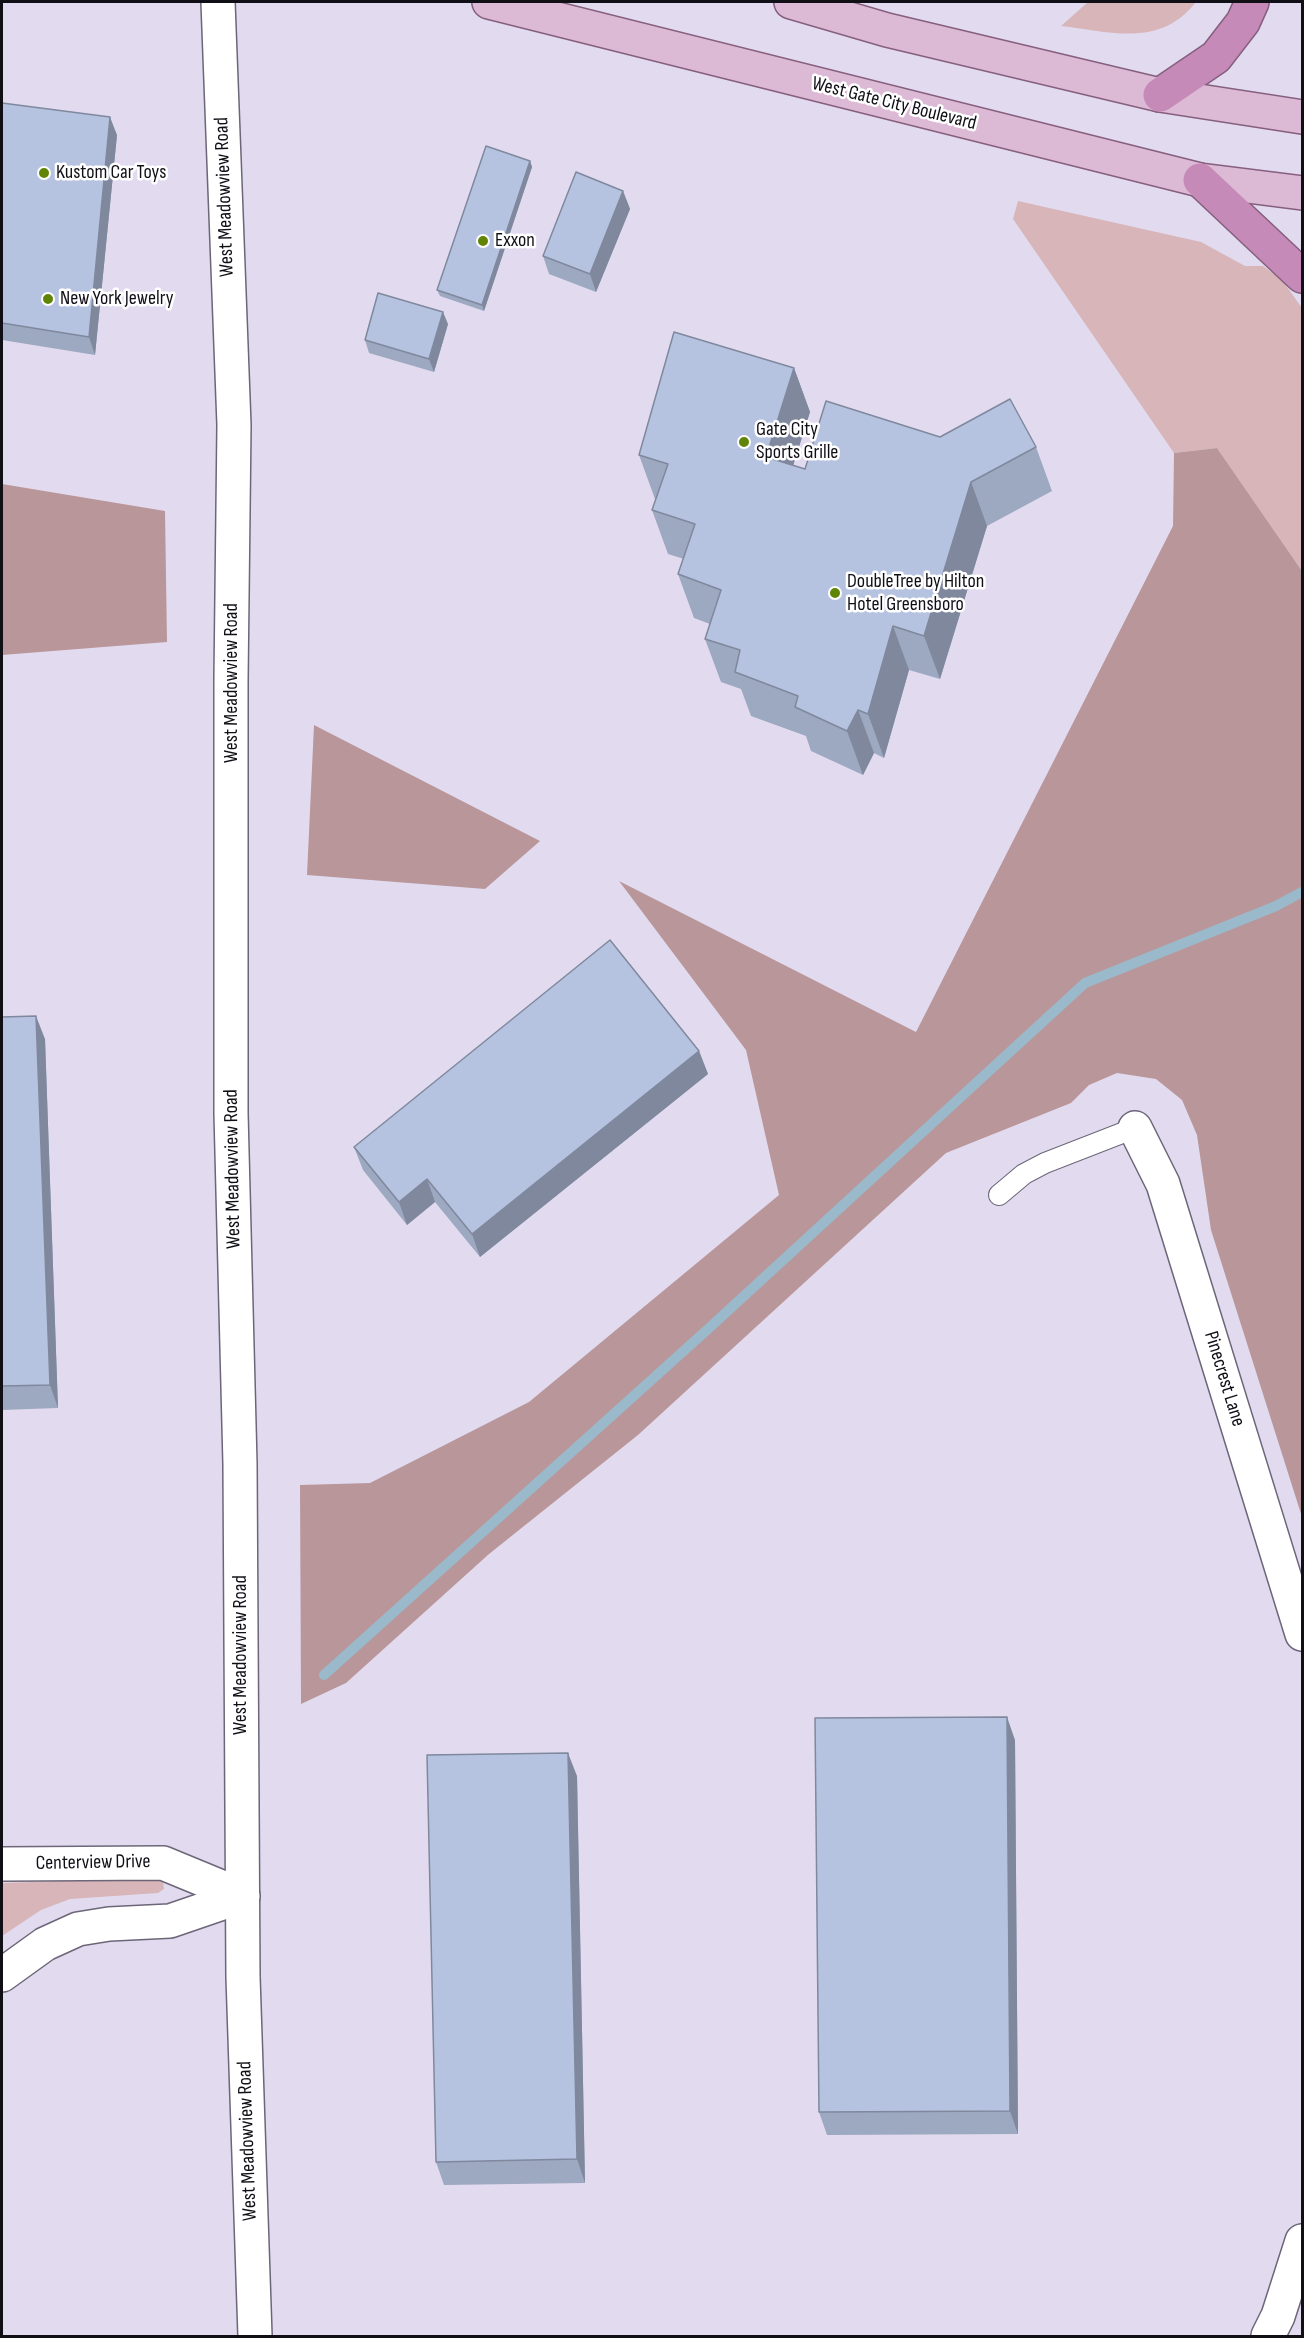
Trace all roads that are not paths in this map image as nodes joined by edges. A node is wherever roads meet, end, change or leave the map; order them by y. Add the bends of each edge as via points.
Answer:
1 (218, 2) edge
2 (489, 2) edge
3 (791, 2) edge
4 (1252, 2) edge
5 (1160, 96) junction
6 (1302, 117) edge
7 (1200, 180) junction
8 (1302, 193) edge
9 (1302, 276) edge
10 (1135, 1128) joint
11 (999, 1195) dead end
12 (1302, 1634) edge
13 (2, 1864) edge
14 (243, 1896) junction
15 (2, 1975) edge
16 (1302, 2241) edge
17 (1283, 2324) edge
18 (255, 2337) edge

1 - 14 street, West Meadowview Road via 234,426 231,1113 240,1464
2 - 7 main road, West Gate City Boulevard
3 - 5 main road via 887,30
4 - 5 highway via 1243,22 1216,57
5 - 6 main road
7 - 8 main road, West Gate City Boulevard
7 - 9 highway
10 - 11 lane via 1045,1163
10 - 12 street, Pinecrest Lane via 1163,1184
13 - 14 street, Centerview Drive via 163,1863
14 - 15 street via 170,1921 78,1929 45,1944
14 - 18 street, West Meadowview Road
16 - 17 street

